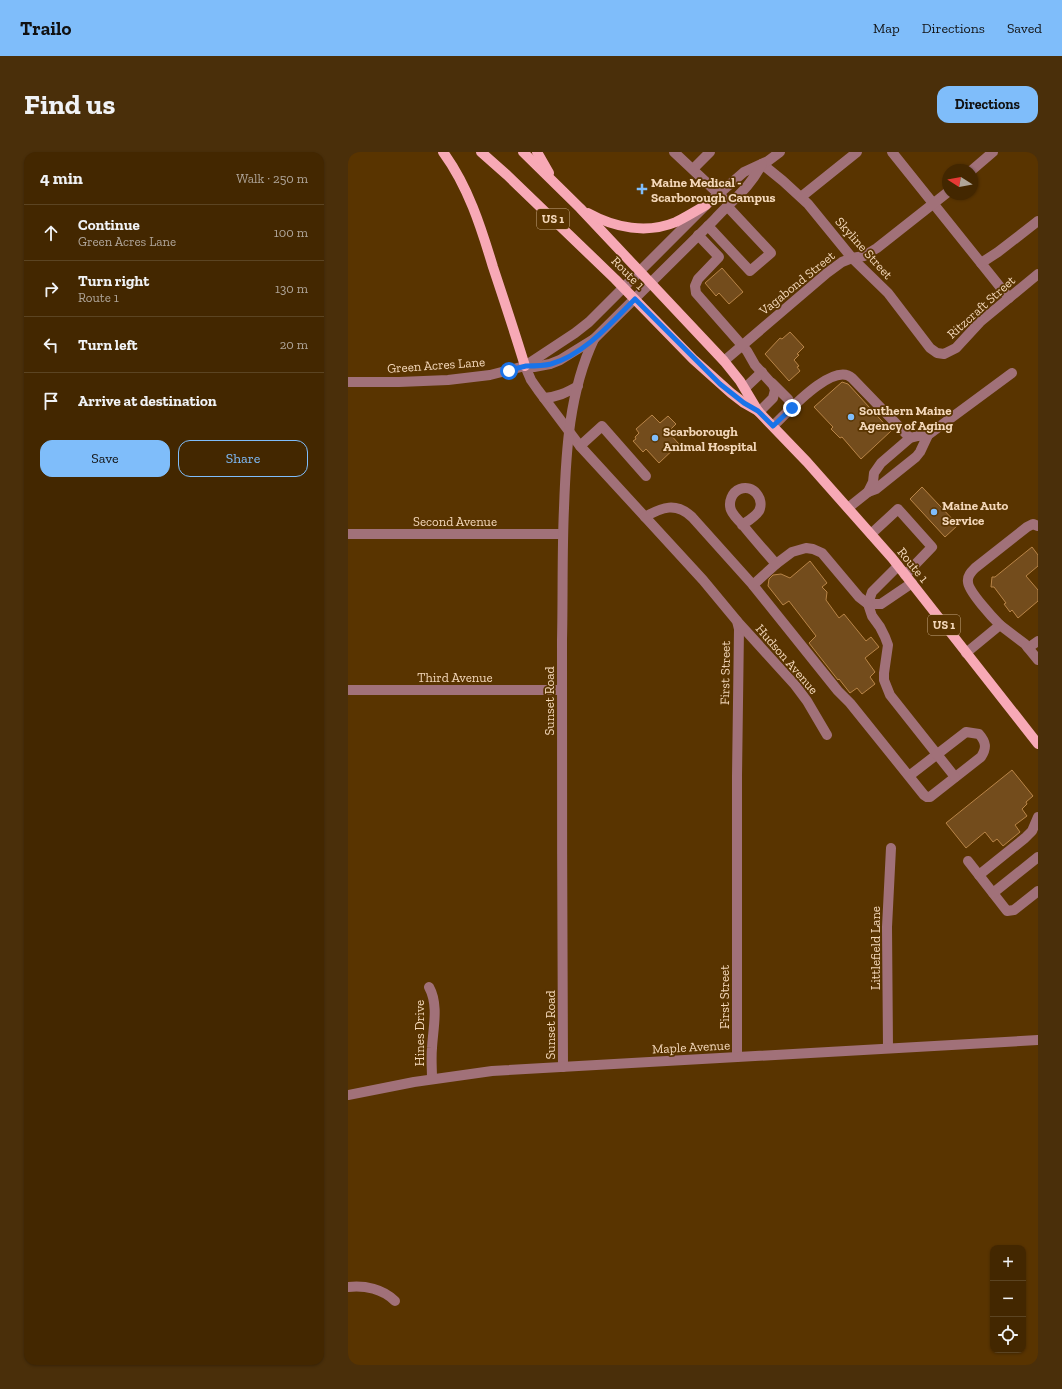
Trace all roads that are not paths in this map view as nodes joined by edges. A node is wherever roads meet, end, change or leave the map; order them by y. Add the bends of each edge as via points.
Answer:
1 (443, 152) edge
2 (481, 152) edge
3 (523, 152) edge
4 (537, 152) edge
5 (674, 152) edge
6 (710, 152) edge
7 (780, 152) edge
8 (857, 152) edge
9 (892, 152) edge
10 (993, 152) edge
11 (762, 164) junction
12 (978, 165) edge
13 (693, 170) junction
14 (558, 186) junction
15 (719, 194) junction
16 (942, 196) edge
17 (801, 197) junction
18 (933, 202) junction
19 (728, 204) junction
20 (706, 205) junction
21 (580, 208) junction
22 (1038, 221) edge
23 (708, 226) junction
24 (698, 235) junction
25 (852, 258) junction
26 (981, 263) junction
27 (639, 272) junction
28 (1038, 274) edge
29 (650, 283) junction
30 (624, 288) junction
31 (1009, 298) junction
32 (635, 299) junction
33 (594, 339) junction
34 (742, 345) junction
35 (940, 354) joint
36 (724, 361) junction
37 (525, 366) junction
38 (762, 372) junction
39 (1012, 373) dead end
40 (770, 380) junction
41 (348, 382) edge
42 (578, 386) junction
43 (745, 388) junction
44 (544, 398) junction
45 (792, 408) junction
46 (759, 411) junction
47 (773, 426) junction
48 (569, 431) junction
49 (928, 435) junction
50 (910, 438) junction
51 (580, 446) junction
52 (646, 476) dead end
53 (868, 492) junction
54 (848, 508) junction
55 (645, 517) junction
56 (742, 525) dead end
57 (1038, 526) edge
58 (348, 534) edge
59 (563, 534) junction
60 (871, 534) junction
61 (776, 564) junction
62 (898, 566) junction
63 (905, 575) junction
64 (912, 583) junction
65 (753, 585) junction
66 (868, 604) junction
67 (737, 621) junction
68 (1000, 625) junction
69 (1038, 641) edge
70 (1028, 648) junction
71 (966, 653) junction
72 (1038, 660) edge
73 (348, 690) edge
74 (562, 690) junction
75 (827, 735) dead end
76 (1038, 744) edge
77 (938, 754) junction
78 (909, 776) junction
79 (955, 777) junction
80 (1038, 818) edge
81 (891, 848) dead end
82 (1038, 857) edge
83 (968, 861) dead end
84 (979, 875) junction
85 (1038, 891) edge
86 (993, 893) junction
87 (428, 988) dead end
88 (1038, 1040) edge
89 (888, 1048) junction
90 (737, 1057) junction
91 (562, 1067) junction
92 (432, 1079) junction
93 (348, 1095) edge
94 (348, 1287) edge
95 (395, 1302) dead end

1 - 37 main road via 467,194 480,227
2 - 30 main road, Route 1 / US 1
3 - 14 main road, Route 1 / US 1
4 - 14 main road
5 - 13 street
6 - 13 street
7 - 11 street, Green Acres Lane
8 - 17 street
9 - 18 street
10 - 12 street
11 - 15 street, Green Acres Lane via 744,172
11 - 17 street, Skyline Street
11 - 19 street, Green Acres Lane via 749,186
13 - 15 street
14 - 21 main road, Route 1 / US 1
15 - 19 street
15 - 20 street, Green Acres Lane
16 - 18 street, Vagabond Street
17 - 25 street, Skyline Street
18 - 25 street, Vagabond Street via 877,248 864,256
18 - 26 street
19 - 23 street, Green Acres Lane
19 - 23 street via 771,253 750,271
20 - 21 main road via 670,224 642,229 610,223
20 - 27 street, Green Acres Lane
21 - 27 main road, Route 1 / US 1
22 - 26 street
23 - 24 street, Green Acres Lane
24 - 29 street, Green Acres Lane
24 - 34 street via 719,258 698,279 696,293
25 - 34 street, Vagabond Street via 827,273
25 - 35 street, Skyline Street via 888,293 930,348
26 - 31 street
27 - 29 main road, Route 1 / US 1
27 - 30 street, Green Acres Lane
28 - 31 street, Ritzcraft Street
29 - 32 street, Green Acres Lane
29 - 36 main road, Route 1 / US 1
30 - 32 main road, Route 1 / US 1
30 - 37 street, Green Acres Lane via 575,333
31 - 35 street, Ritzcraft Street via 980,322 956,348
32 - 33 street, Green Acres Lane
32 - 46 main road, Route 1 / US 1 via 720,384
33 - 37 street, Green Acres Lane via 550,364
33 - 42 street, Sunset Road
34 - 36 street, Vagabond Street
34 - 38 street
36 - 43 main road, Route 1 / US 1
37 - 41 street, Green Acres Lane via 490,374 432,381
37 - 44 street
38 - 40 street
38 - 43 street
39 - 49 street
40 - 45 street
40 - 46 street via 775,390 773,398
42 - 44 street via 560,396
42 - 48 street, Sunset Road
43 - 46 main road, Route 1 / US 1
44 - 48 street
45 - 47 street
45 - 50 street via 830,377 849,375
46 - 47 main road, Route 1 / US 1
47 - 54 main road, Route 1 / US 1
48 - 51 street
48 - 59 street, Sunset Road
49 - 50 street
49 - 53 street via 916,457 876,489
50 - 53 street via 881,463 874,473
51 - 52 street via 602,426
51 - 55 street
53 - 54 street
54 - 60 main road, Route 1 / US 1
55 - 65 street via 659,510 674,507 686,512
55 - 67 street
56 - 61 street
57 - 68 street via 1033,524 1027,527 975,568 969,576 967,582 970,589
58 - 59 street, Second Avenue
59 - 74 street, Sunset Road
60 - 62 main road, Route 1 / US 1
60 - 63 street via 898,509 932,548
61 - 65 street
61 - 66 street via 798,550 817,550
62 - 63 main road, Route 1 / US 1
62 - 66 street via 872,592
63 - 64 main road, Route 1 / US 1
64 - 66 street via 881,604
64 - 71 main road, Route 1 / US 1
65 - 78 street
66 - 77 street via 888,645 884,673 886,688
67 - 75 street, Hudson Avenue via 807,700
67 - 90 street, First Street
68 - 70 street
68 - 71 street
69 - 70 street
70 - 72 street
71 - 76 main road, Route 1 / US 1
73 - 74 street, Third Avenue
74 - 91 street, Sunset Road
77 - 78 street
77 - 79 street
77 - 79 street via 966,732 975,732 983,738 986,746 984,753
78 - 79 street via 927,797
80 - 84 street via 1032,831 1025,838
81 - 89 street, Littlefield Lane via 887,927
82 - 86 street
83 - 84 street
84 - 86 street
85 - 86 street via 1011,911 1007,911
87 - 92 street, Hines Drive via 433,994 435,1004
88 - 89 street, Maple Avenue
89 - 90 street, Maple Avenue
90 - 91 street, Maple Avenue
91 - 92 street, Maple Avenue
92 - 93 street, Maple Avenue
94 - 95 street via 372,1288

